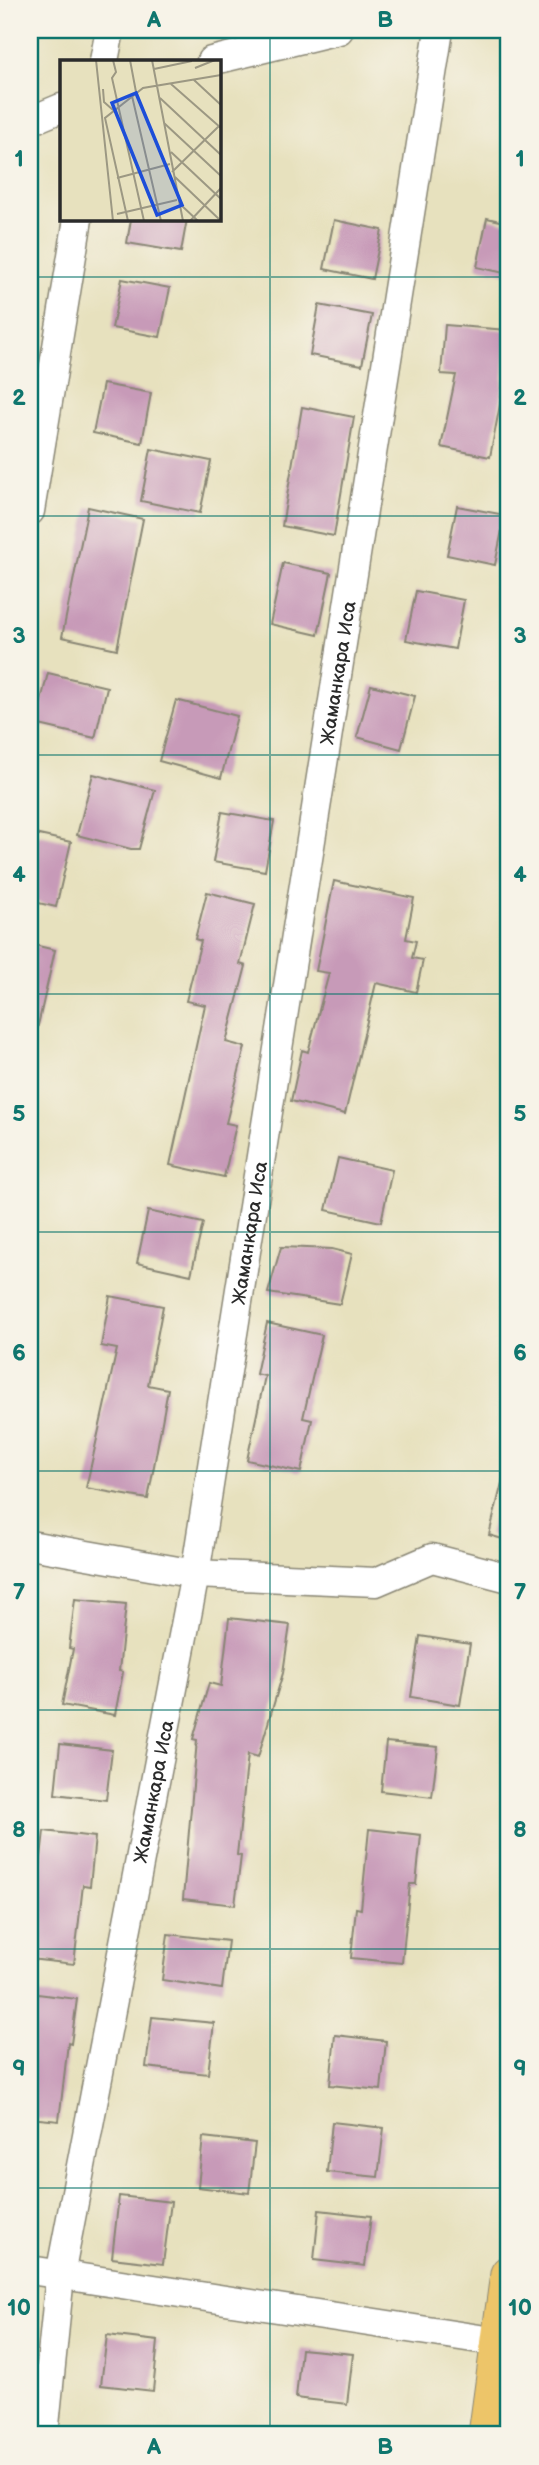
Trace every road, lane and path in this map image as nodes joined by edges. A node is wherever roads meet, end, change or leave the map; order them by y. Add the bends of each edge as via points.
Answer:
1 (110, 30) edge
2 (339, 30) edge
3 (439, 30) edge
4 (104, 60) edge
5 (215, 60) edge
6 (60, 108) edge
7 (30, 121) edge
8 (78, 220) edge
9 (30, 511) edge
10 (30, 1545) edge
11 (195, 1574) junction
12 (509, 1578) edge
13 (30, 2270) edge
14 (509, 2274) edge
15 (61, 2275) junction
16 (499, 2342) junction
17 (493, 2378) junction
18 (509, 2414) edge
19 (44, 2435) edge
20 (487, 2435) edge

1 - 4 street
2 - 5 street
3 - 11 street, Жаманкара Иса
6 - 7 street
8 - 9 street
10 - 11 street
11 - 12 street via 376,1582 432,1558
11 - 15 street, Жаманкара Иса
13 - 15 street
14 - 16 main road
15 - 16 street
15 - 19 street, Жаманкара Иса
16 - 17 main road
17 - 18 street
17 - 20 main road

